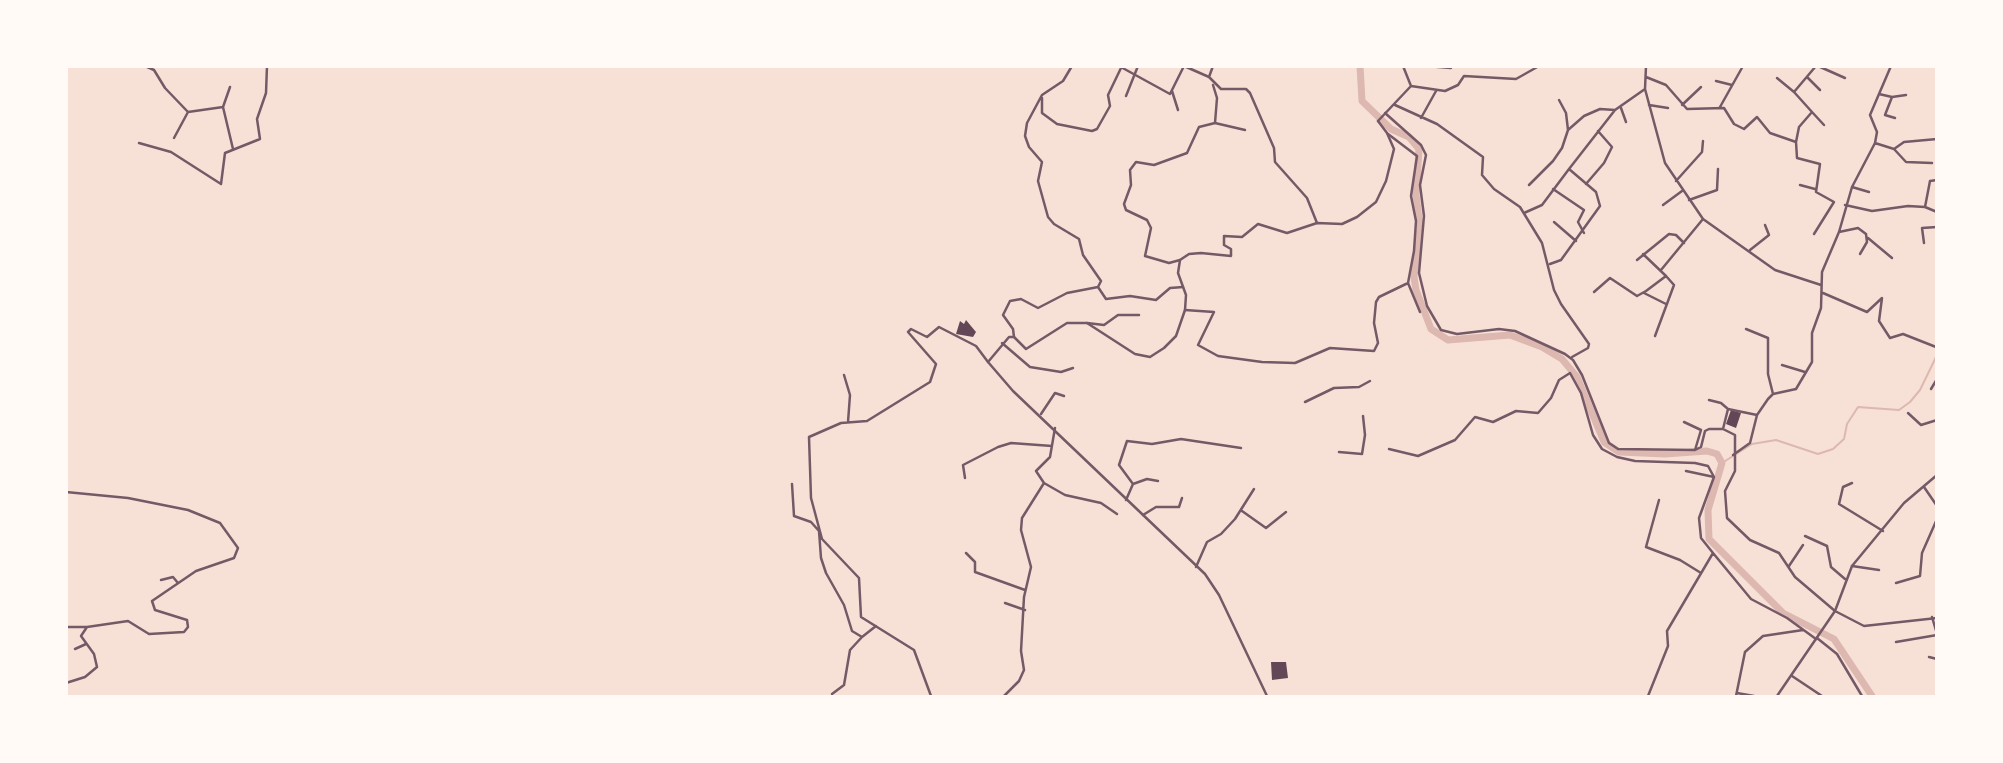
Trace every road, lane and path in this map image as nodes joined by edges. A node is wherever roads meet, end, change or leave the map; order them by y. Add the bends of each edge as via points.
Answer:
1 (145, 66) edge
2 (267, 66) edge
3 (1072, 66) edge
4 (1138, 66) edge
5 (1184, 66) edge
6 (1213, 66) edge
7 (1403, 66) edge
8 (1426, 66) edge
9 (1523, 66) edge
10 (1539, 66) edge
11 (1646, 66) edge
12 (1743, 66) edge
13 (1817, 66) edge
14 (1891, 66) edge
15 (1120, 67) edge
16 (154, 68) edge
17 (1451, 68) dead end
18 (1525, 72) junction
19 (1135, 75) junction
20 (1209, 77) junction
21 (1646, 77) junction
22 (1807, 77) junction
23 (1777, 78) dead end
24 (1845, 78) dead end
25 (1716, 81) dead end
26 (1213, 84) junction
27 (1732, 85) junction
28 (1411, 86) junction
29 (230, 87) dead end
30 (1701, 87) dead end
31 (1645, 89) junction
32 (1820, 90) dead end
33 (1172, 91) junction
34 (1436, 92) junction
35 (1794, 92) junction
36 (1879, 94) junction
37 (1042, 95) junction
38 (1906, 95) dead end
39 (1126, 96) dead end
40 (1892, 97) junction
41 (1559, 100) dead end
42 (1395, 105) junction
43 (1648, 105) junction
44 (1682, 105) junction
45 (223, 107) junction
46 (1720, 107) junction
47 (1621, 108) junction
48 (1668, 108) dead end
49 (1178, 110) dead end
50 (1615, 110) junction
51 (188, 112) junction
52 (1812, 112) junction
53 (1384, 114) junction
54 (1421, 118) junction
55 (1895, 118) dead end
56 (1215, 122) junction
57 (1626, 122) dead end
58 (1824, 125) dead end
59 (1245, 130) dead end
60 (1568, 130) junction
61 (1598, 131) junction
62 (1387, 133) junction
63 (174, 138) dead end
64 (1413, 138) junction
65 (1937, 139) edge
66 (1703, 141) dead end
67 (1796, 142) junction
68 (139, 143) dead end
69 (1875, 143) junction
70 (1406, 145) junction
71 (233, 149) junction
72 (1894, 149) junction
73 (1932, 163) dead end
74 (1569, 169) junction
75 (1718, 169) dead end
76 (1937, 180) edge
77 (1676, 181) junction
78 (1586, 184) junction
79 (1529, 185) dead end
80 (1800, 185) dead end
81 (1852, 187) junction
82 (1553, 189) junction
83 (1815, 189) junction
84 (1682, 191) junction
85 (1869, 192) dead end
86 (1906, 199) dead end
87 (1689, 200) junction
88 (1663, 205) dead end
89 (1845, 205) junction
90 (1906, 206) junction
91 (1925, 207) junction
92 (1937, 212) edge
93 (1524, 213) junction
94 (1703, 219) junction
95 (1554, 222) dead end
96 (1317, 223) junction
97 (1765, 225) dead end
98 (1937, 227) edge
99 (1839, 232) junction
100 (1584, 233) junction
101 (1814, 234) dead end
102 (1868, 238) junction
103 (1576, 241) junction
104 (1684, 243) junction
105 (1924, 243) dead end
106 (1750, 250) junction
107 (1643, 254) junction
108 (1860, 254) dead end
109 (1892, 257) dead end
110 (1180, 260) junction
111 (1637, 260) dead end
112 (1549, 264) junction
113 (1661, 270) junction
114 (1665, 276) junction
115 (1408, 283) junction
116 (1821, 285) junction
117 (1098, 287) junction
118 (1183, 287) junction
119 (1594, 292) dead end
120 (1644, 293) junction
121 (1823, 293) junction
122 (1667, 305) junction
123 (1185, 310) junction
124 (1420, 312) dead end
125 (1139, 315) dead end
126 (1087, 323) junction
127 (1746, 329) dead end
128 (1014, 337) junction
129 (1655, 337) dead end
130 (1002, 343) junction
131 (1936, 347) edge
132 (1570, 358) junction
133 (988, 362) junction
134 (1782, 365) dead end
135 (1073, 369) dead end
136 (1574, 371) junction
137 (1805, 372) junction
138 (844, 375) dead end
139 (1937, 379) edge
140 (1370, 381) dead end
141 (1931, 389) dead end
142 (1773, 394) junction
143 (1064, 396) dead end
144 (1709, 400) dead end
145 (1305, 402) dead end
146 (1728, 409) junction
147 (1908, 413) dead end
148 (1041, 414) junction
149 (1757, 415) junction
150 (1363, 416) dead end
151 (1937, 420) edge
152 (848, 422) junction
153 (1684, 422) dead end
154 (1055, 428) junction
155 (1723, 429) junction
156 (1052, 446) junction
157 (1241, 448) dead end
158 (1389, 449) dead end
159 (1695, 450) junction
160 (1339, 453) dead end
161 (1733, 455) junction
162 (1685, 471) dead end
163 (1714, 477) junction
164 (1936, 477) edge
165 (965, 478) dead end
166 (1158, 481) dead end
167 (1044, 483) junction
168 (792, 484) dead end
169 (1133, 484) junction
170 (1852, 484) dead end
171 (1924, 487) junction
172 (1254, 489) dead end
173 (66, 492) edge
174 (1182, 498) dead end
175 (1126, 500) junction
176 (1659, 500) dead end
177 (1937, 506) edge
178 (1241, 511) junction
179 (1286, 512) dead end
180 (1117, 514) dead end
181 (1143, 515) junction
182 (1937, 519) edge
183 (819, 531) junction
184 (1883, 531) junction
185 (1805, 536) dead end
186 (1803, 545) dead end
187 (966, 553) dead end
188 (1713, 553) junction
189 (1788, 566) junction
190 (1852, 566) junction
191 (1196, 567) junction
192 (1880, 570) dead end
193 (1701, 573) junction
194 (1845, 579) junction
195 (161, 580) dead end
196 (178, 583) junction
197 (1896, 583) dead end
198 (1025, 590) junction
199 (1005, 603) dead end
200 (1025, 610) junction
201 (1835, 611) junction
202 (1934, 618) edge
203 (66, 626) edge
204 (876, 626) junction
205 (87, 627) junction
206 (1803, 630) junction
207 (1937, 634) edge
208 (862, 637) junction
209 (1817, 637) junction
210 (1896, 642) dead end
211 (86, 644) junction
212 (75, 649) dead end
213 (1929, 657) dead end
214 (1937, 659) edge
215 (1792, 676) junction
216 (66, 683) edge
217 (832, 694) dead end
218 (1737, 695) edge
219 (931, 696) edge
220 (1004, 696) edge
221 (1267, 696) edge
222 (1648, 696) edge
223 (1754, 696) edge
224 (1777, 696) edge
225 (1822, 696) edge
226 (1862, 696) edge

1 - 16 street
2 - 71 street via 266,93 257,119 260,139
3 - 37 street via 1063,81
4 - 19 street
5 - 20 street
5 - 33 street
6 - 20 street
7 - 28 street
8 - 17 street
9 - 18 street
10 - 18 street
11 - 21 street
12 - 27 street
13 - 22 street
13 - 24 street
14 - 36 street
15 - 19 street
15 - 37 street via 1108,95 1110,106 1092,131 1057,124 1042,113
16 - 51 street via 165,88
18 - 34 street via 1507,80 1466,76 1458,85
19 - 33 street via 1165,92
19 - 39 street
20 - 26 street
21 - 31 street
21 - 44 street via 1666,85
22 - 32 street
22 - 35 street
23 - 35 street
25 - 27 street
26 - 56 street
26 - 96 street via 1250,93 1275,162 1307,198
27 - 46 street
28 - 34 street
28 - 42 street
29 - 45 street
30 - 44 street
31 - 43 street
31 - 47 street
33 - 49 street
34 - 54 street
35 - 52 street
36 - 40 street
36 - 69 street via 1870,119 1877,132
37 - 117 street via 1025,136 1042,162 1038,181 1046,212 1054,224 1079,239 1087,262 1101,281
38 - 40 street
40 - 55 street via 1885,115
41 - 60 street
42 - 53 street
42 - 54 street
43 - 48 street
43 - 77 street via 1665,163
44 - 46 street via 1690,110
45 - 51 street
45 - 71 street
46 - 67 street via 1740,127 1747,128 1757,117 1770,133
47 - 50 street
47 - 57 street
50 - 60 street via 1588,113
50 - 61 street
51 - 63 street
52 - 58 street
52 - 67 street via 1799,127
53 - 62 street via 1378,121
53 - 64 street
54 - 93 street via 1483,156 1482,175
56 - 59 street
56 - 110 street via 1199,127 1187,153 1154,165 1136,162 1130,170 1124,204 1151,228 1145,256
60 - 79 street via 1553,162
61 - 74 street
61 - 78 street via 1612,148
62 - 70 street
62 - 96 street via 1394,156 1376,202 1342,224
64 - 70 street
64 - 132 street via 1426,155 1420,186 1424,216 1419,273 1433,319 1441,330 1457,334 1515,331
65 - 72 street via 1904,142
66 - 77 street via 1702,152
67 - 83 street via 1797,158 1820,164
68 - 71 street via 171,152 221,184 225,153
69 - 72 street
69 - 81 street
70 - 115 street via 1417,156 1411,196 1415,241
72 - 73 street via 1906,162
74 - 78 street
74 - 82 street
75 - 87 street via 1717,190
76 - 91 street via 1930,181
77 - 84 street
78 - 100 street via 1596,192 1600,206
80 - 83 street
81 - 85 street
81 - 89 street
82 - 93 street via 1542,205
82 - 100 street via 1584,210 1578,222
83 - 101 street via 1834,203
84 - 87 street
84 - 88 street
86 - 90 street
87 - 94 street
89 - 90 street via 1872,211
89 - 99 street
90 - 91 street
91 - 92 street
93 - 112 street
94 - 104 street
94 - 106 street
95 - 103 street
96 - 110 street via 1287,233 1258,224 1242,237 1224,236 1231,256 1188,254
97 - 106 street via 1769,235
98 - 105 street via 1922,228
99 - 102 street via 1858,228
99 - 116 street
100 - 103 street
102 - 108 street
102 - 109 street
103 - 112 street via 1561,260
104 - 107 street via 1676,234 1669,234
104 - 113 street
106 - 116 street via 1775,270
107 - 111 street
107 - 113 street
110 - 118 street
112 - 132 street via 1561,304 1589,344
113 - 114 street
114 - 120 street
114 - 122 street via 1674,285
115 - 123 street via 1376,302 1378,343 1374,351 1329,348 1295,363 1218,356 1198,345 1214,312
115 - 124 street
116 - 121 street
117 - 118 street via 1106,299 1156,300 1170,288
117 - 128 street via 1061,295 1038,307 1021,299 1010,300 1003,315
118 - 123 street
119 - 120 street via 1611,278 1637,296
120 - 122 street
121 - 131 street via 1867,312 1882,298 1879,321 1889,338 1903,334
121 - 137 street via 1812,334 1812,362
122 - 129 street
123 - 126 street via 1176,336 1150,356 1129,351
125 - 126 street via 1118,315 1104,325
126 - 128 street via 1058,326 1026,349
127 - 142 street via 1768,338
128 - 130 street
130 - 133 street
130 - 135 street via 1030,367 1060,372
132 - 136 street
133 - 148 street
133 - 152 street via 976,346 946,329 939,327 927,337 911,329 908,332 936,364 930,382 867,421
134 - 137 street
136 - 158 street via 1559,380 1538,413 1516,411 1493,422 1475,417 1454,440 1418,456
136 - 159 street via 1593,400 1609,443 1630,451
136 - 163 street via 1593,435 1602,449 1635,461 1703,464
137 - 142 street via 1796,389
138 - 152 street
139 - 141 street
140 - 145 street via 1359,387 1334,388
142 - 149 street
143 - 148 street via 1055,393
144 - 146 street
146 - 149 street
146 - 155 street
147 - 151 street via 1921,425
148 - 154 street
149 - 161 street via 1750,443
150 - 160 street via 1362,454
152 - 183 street via 809,437 811,498
153 - 159 street via 1701,430
154 - 156 street
154 - 175 street
155 - 159 street via 1705,431 1701,447
155 - 161 street via 1737,437
156 - 165 street via 1011,443 998,447 963,465
156 - 167 street via 1050,457 1036,471
157 - 169 street via 1181,439 1127,442 1119,465
161 - 189 street via 1735,471 1725,491 1727,517 1750,540 1779,553
162 - 163 street
163 - 188 street via 1699,518 1701,538
164 - 171 street
166 - 169 street
167 - 180 street via 1065,495 1101,503
167 - 198 street via 1022,518 1031,567
168 - 183 street via 794,516
169 - 175 street
170 - 184 street via 1843,487 1839,503
171 - 177 street
171 - 184 street via 1904,503
172 - 178 street
173 - 196 street via 179,507 220,523 238,548 234,558 196,571
174 - 181 street via 1179,507 1156,507
175 - 181 street
176 - 193 street via 1646,547
178 - 179 street via 1266,528
178 - 191 street via 1221,534 1207,542
181 - 191 street
182 - 197 street via 1922,553 1920,576
183 - 204 street via 859,578 861,617
183 - 208 street via 826,573 852,631
184 - 190 street
185 - 194 street via 1827,546 1831,567
186 - 189 street
187 - 198 street via 975,562 975,572
188 - 193 street
188 - 206 street via 1751,600
189 - 201 street
190 - 192 street
190 - 194 street
191 - 221 street via 1219,595
193 - 222 street via 1667,631 1668,646
194 - 201 street
195 - 196 street via 173,577
196 - 205 street via 160,593 151,605 187,620 184,632 149,634 128,621
198 - 200 street
199 - 200 street
200 - 220 street via 1024,670
201 - 202 street via 1864,626
201 - 209 street
202 - 207 street
203 - 205 street
204 - 208 street
204 - 219 street via 914,650
205 - 211 street via 81,636
206 - 209 street
206 - 218 street via 1763,636 1745,652
207 - 210 street
208 - 217 street via 850,650 844,685
209 - 215 street
209 - 226 street via 1837,654
211 - 212 street
211 - 216 street via 97,667
213 - 214 street
215 - 224 street
215 - 225 street
218 - 223 street

